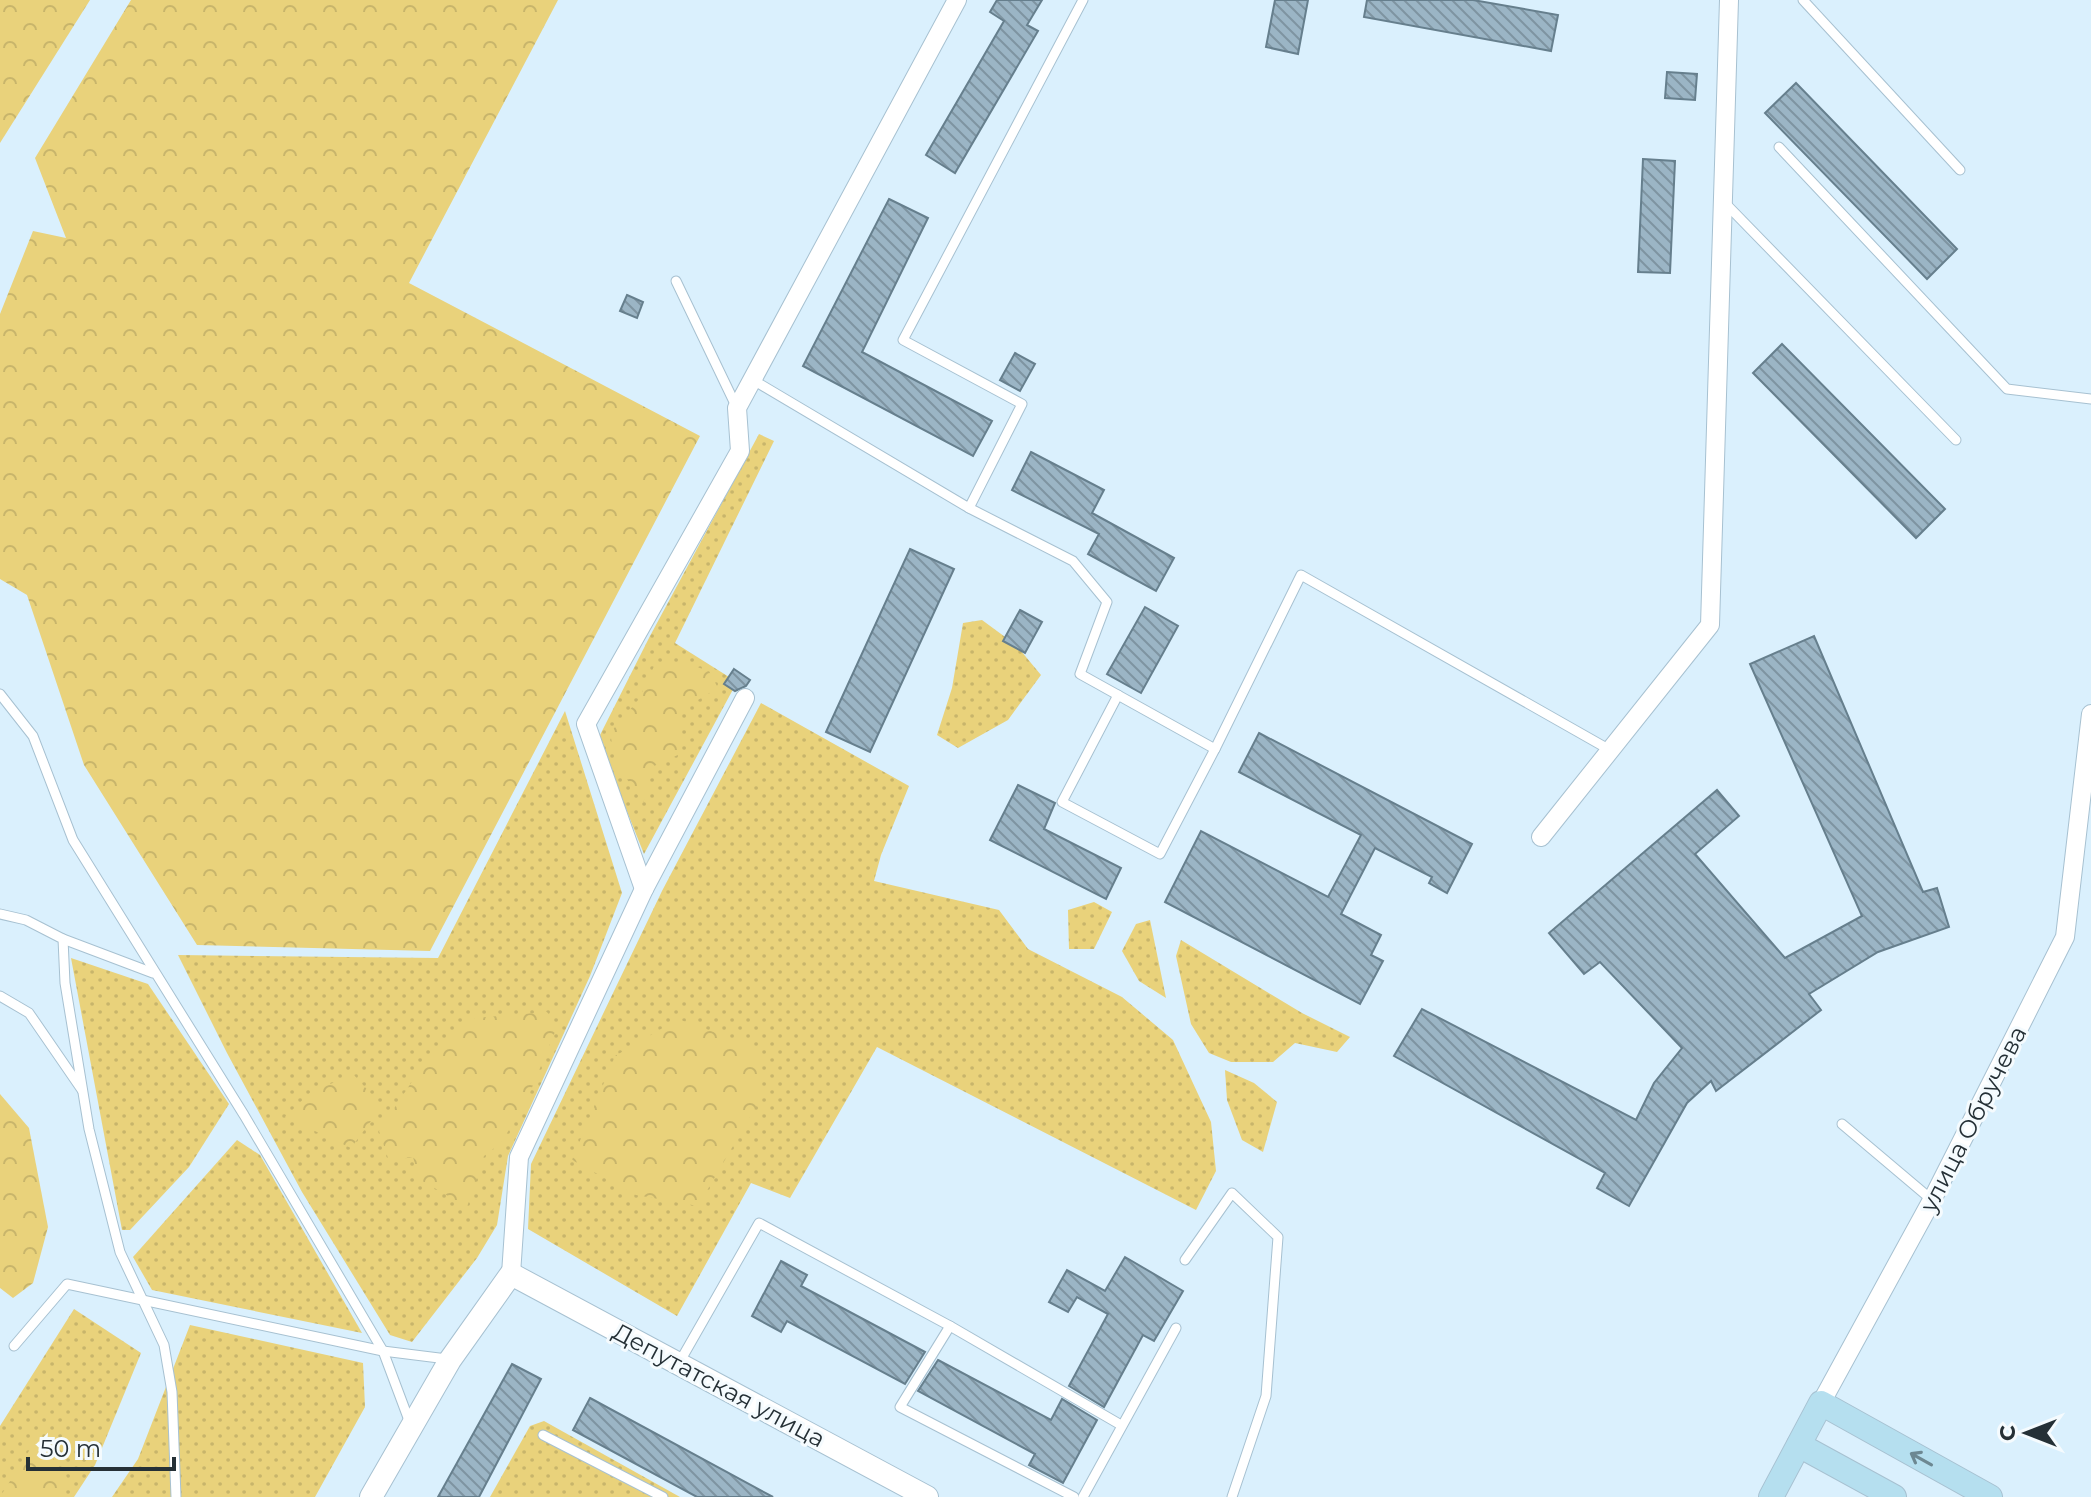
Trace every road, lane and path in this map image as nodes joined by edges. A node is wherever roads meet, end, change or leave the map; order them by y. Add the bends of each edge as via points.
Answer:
1 (957, 0) edge
2 (1083, 0) edge
3 (1729, 0) edge
4 (1803, 0) edge
5 (1779, 147) dead end
6 (1960, 170) dead end
7 (1723, 200) junction
8 (676, 281) dead end
9 (753, 380) junction
10 (2091, 399) edge
11 (737, 408) junction
12 (1956, 440) dead end
13 (969, 508) junction
14 (0, 694) edge
15 (1118, 695) junction
16 (745, 698) dead end
17 (2091, 714) edge
18 (1215, 749) junction
19 (1610, 750) junction
20 (1541, 837) dead end
21 (644, 889) junction
22 (0, 914) edge
23 (63, 939) junction
24 (155, 974) junction
25 (0, 996) edge
26 (84, 1093) junction
27 (1842, 1124) dead end
28 (1932, 1200) junction
29 (1185, 1260) dead end
30 (511, 1274) junction
31 (143, 1300) junction
32 (950, 1326) junction
33 (1176, 1328) dead end
34 (14, 1346) dead end
35 (383, 1351) junction
36 (450, 1360) junction
37 (679, 1363) junction
38 (1821, 1403) junction
39 (1121, 1425) junction
40 (411, 1426) junction
41 (543, 1435) dead end
42 (1799, 1445) junction
43 (176, 1497) edge
44 (371, 1497) edge
45 (663, 1497) edge
46 (927, 1497) edge
47 (1074, 1497) edge
48 (1083, 1497) edge
49 (1232, 1497) edge
50 (1771, 1497) edge
51 (1894, 1497) edge
52 (1990, 1497) edge

1 - 9 street
2 - 13 lane via 903,340 1022,404
3 - 7 street
4 - 6 lane
5 - 10 lane via 2007,389
7 - 12 lane
7 - 19 street via 1710,625
8 - 11 lane
9 - 11 street
9 - 13 lane
11 - 21 street via 740,451 586,724
13 - 15 lane via 1073,561 1107,602 1080,674
14 - 24 lane via 33,736 73,840
15 - 18 lane
15 - 18 lane via 1062,802 1160,854
16 - 21 street
17 - 28 street, улица Обручева via 2065,937
18 - 19 lane via 1301,575
19 - 20 street
21 - 30 street via 519,1157
22 - 23 lane via 26,920
23 - 24 lane
23 - 26 lane
24 - 35 lane
25 - 26 lane via 29,1013
26 - 31 lane via 120,1252
27 - 28 lane
28 - 38 street, улица Обручева
29 - 49 lane via 1232,1193 1278,1237 1266,1396
30 - 36 street
30 - 37 street, Депутатская улица
31 - 34 lane via 67,1284
31 - 35 lane
31 - 43 lane via 164,1345 172,1392
32 - 37 lane via 759,1223
32 - 39 lane
32 - 47 lane via 900,1407
33 - 39 lane
35 - 36 lane
35 - 40 lane
36 - 40 street
37 - 46 street, Депутатская улица
38 - 42 main road, улица Обручева
52 -> 38 main road
39 - 48 lane
40 - 44 street
41 - 45 lane
42 - 50 main road, улица Обручева
42 - 51 main road

